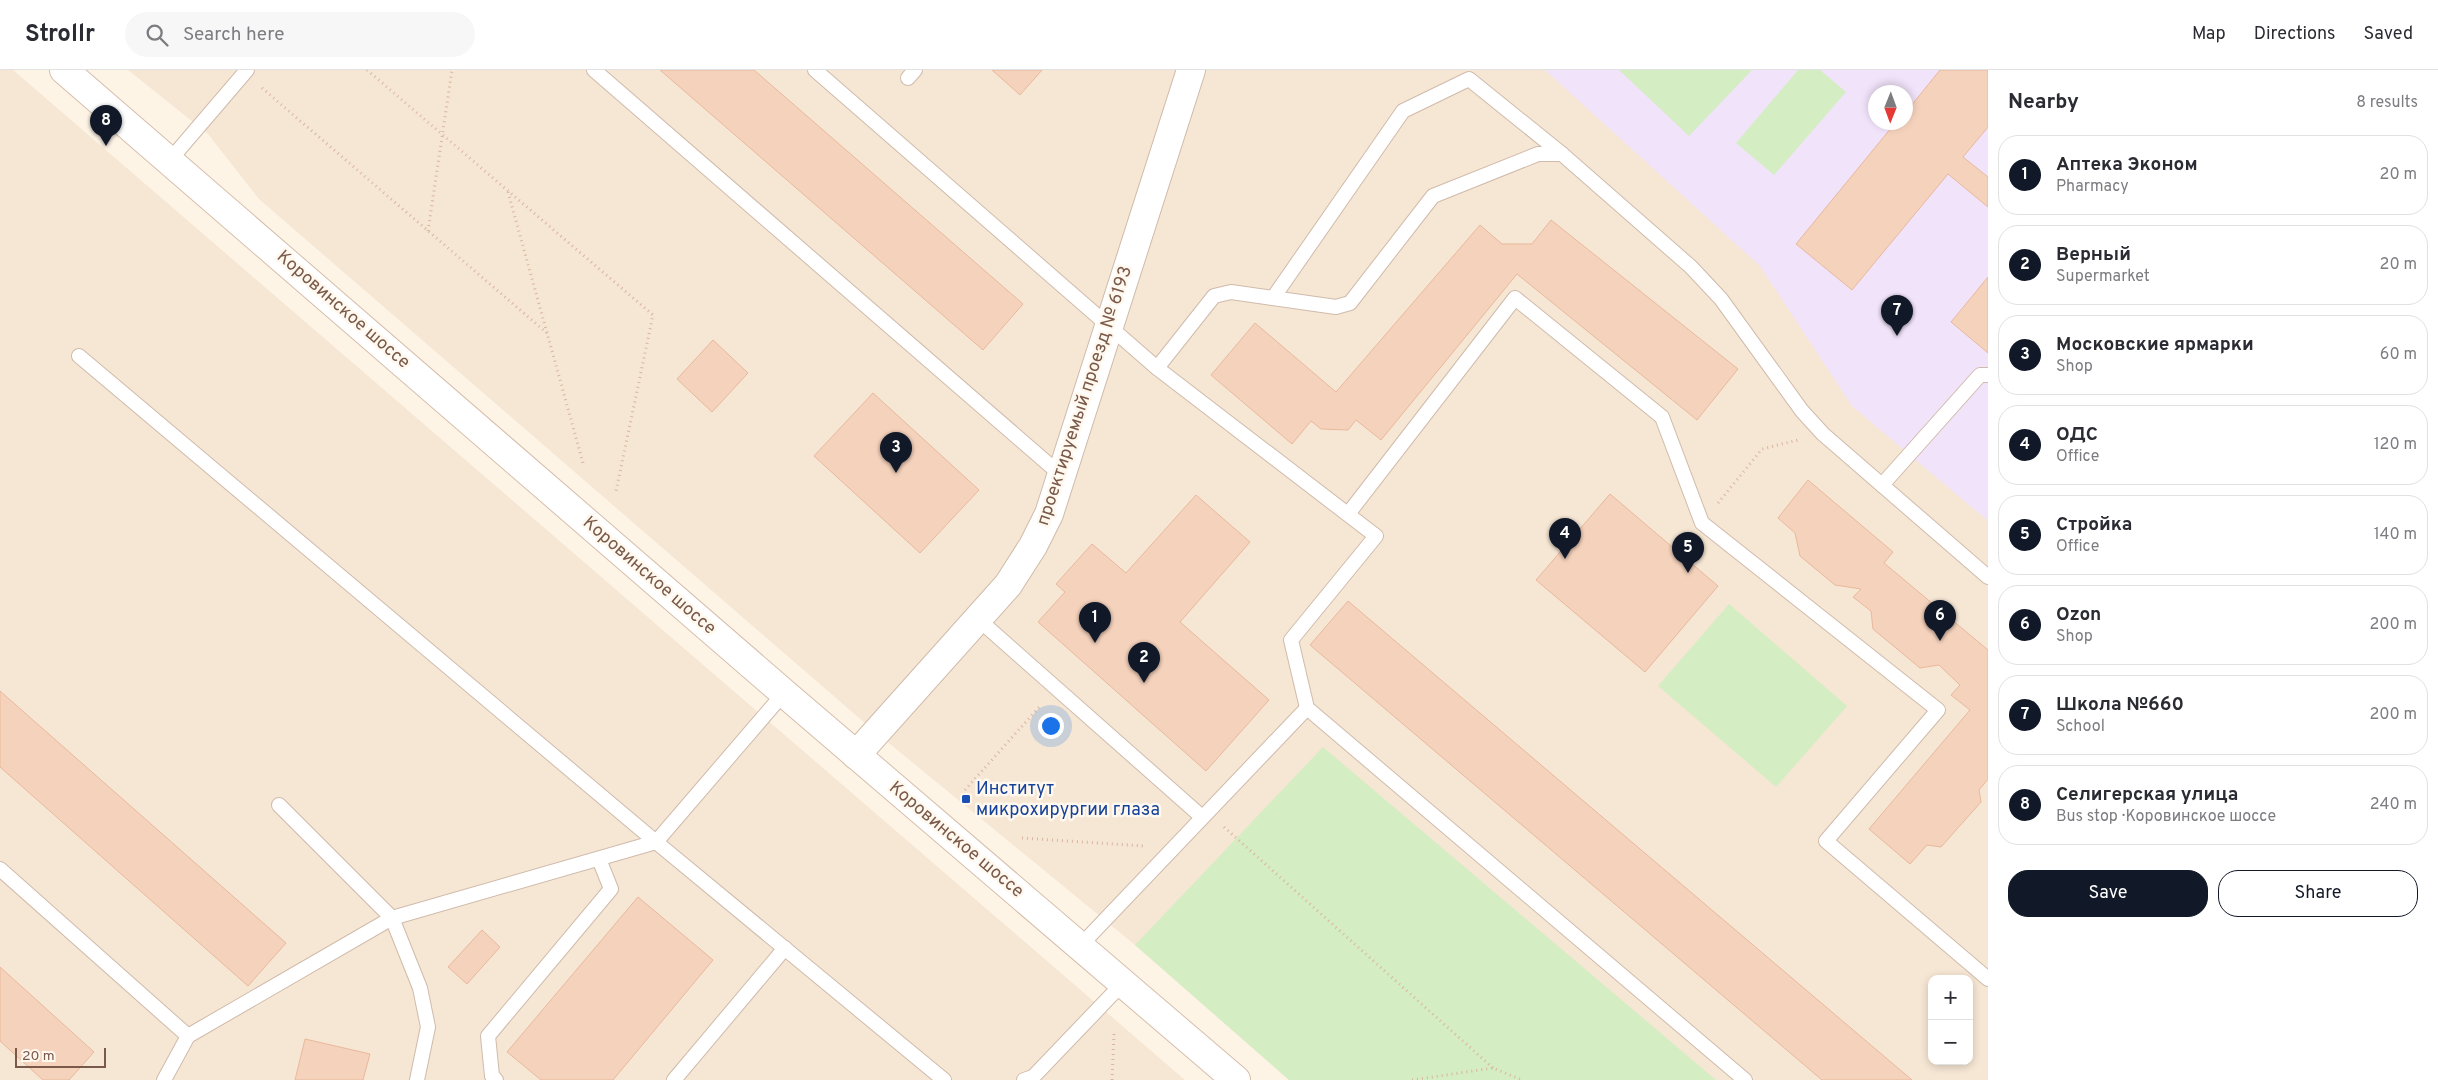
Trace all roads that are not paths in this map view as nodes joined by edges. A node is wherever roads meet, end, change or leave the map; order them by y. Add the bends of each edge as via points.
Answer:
1 (64, 70) edge
2 (594, 70) edge
3 (815, 70) edge
4 (1191, 70) edge
5 (246, 71) edge
6 (1562, 154) junction
7 (170, 160) junction
8 (1273, 298) junction
9 (1109, 325) junction
10 (79, 356) dead end
11 (1157, 368) junction
12 (1988, 375) edge
13 (1061, 475) junction
14 (1882, 485) junction
15 (1348, 514) junction
16 (1988, 577) edge
17 (978, 619) junction
18 (784, 693) junction
19 (1307, 708) junction
20 (856, 755) junction
21 (278, 805) dead end
22 (1204, 814) junction
23 (656, 842) junction
24 (598, 859) junction
25 (0, 869) edge
26 (392, 918) junction
27 (1080, 946) junction
28 (785, 948) junction
29 (1988, 979) edge
30 (1123, 983) junction
31 (188, 1036) junction
32 (1031, 1079) edge
33 (164, 1080) edge
34 (417, 1080) edge
35 (496, 1080) edge
36 (674, 1080) edge
37 (944, 1080) edge
38 (1236, 1080) edge
39 (1745, 1080) edge

1 - 7 main road, Коровинское шоссе
2 - 13 lane
3 - 9 lane
4 - 9 main road, проектируемый проезд № 6193
5 - 7 lane
6 - 8 lane via 1538,154 1433,196 1350,302 1336,307
6 - 8 lane via 1469,79 1411,107 1403,111
6 - 14 lane via 1691,267 1721,299 1802,411
7 - 18 main road, Коровинское шоссе
8 - 11 lane via 1231,292 1214,296
9 - 11 lane
9 - 13 main road, проектируемый проезд № 6193
10 - 23 lane
11 - 15 lane
12 - 14 lane via 1980,375
13 - 17 main road, проектируемый проезд № 6193 via 1049,514 1033,546 1008,584
14 - 16 lane
15 - 19 lane via 1376,536 1291,640
15 - 29 lane via 1515,298 1662,417 1702,523 1938,710 1826,841
17 - 20 main road, проектируемый проезд № 6193
17 - 22 lane
18 - 20 main road, Коровинское шоссе
18 - 23 lane
19 - 22 lane
19 - 39 lane
20 - 27 main road, Коровинское шоссе
21 - 26 lane
22 - 27 lane
23 - 24 lane
23 - 28 lane
24 - 26 lane
24 - 35 lane via 611,889 488,1036 492,1076
25 - 31 lane
26 - 31 lane
26 - 34 lane via 420,988 428,1027
27 - 30 main road, Коровинское шоссе
28 - 36 lane
28 - 37 lane
30 - 32 lane
30 - 38 main road, Коровинское шоссе
31 - 33 lane

